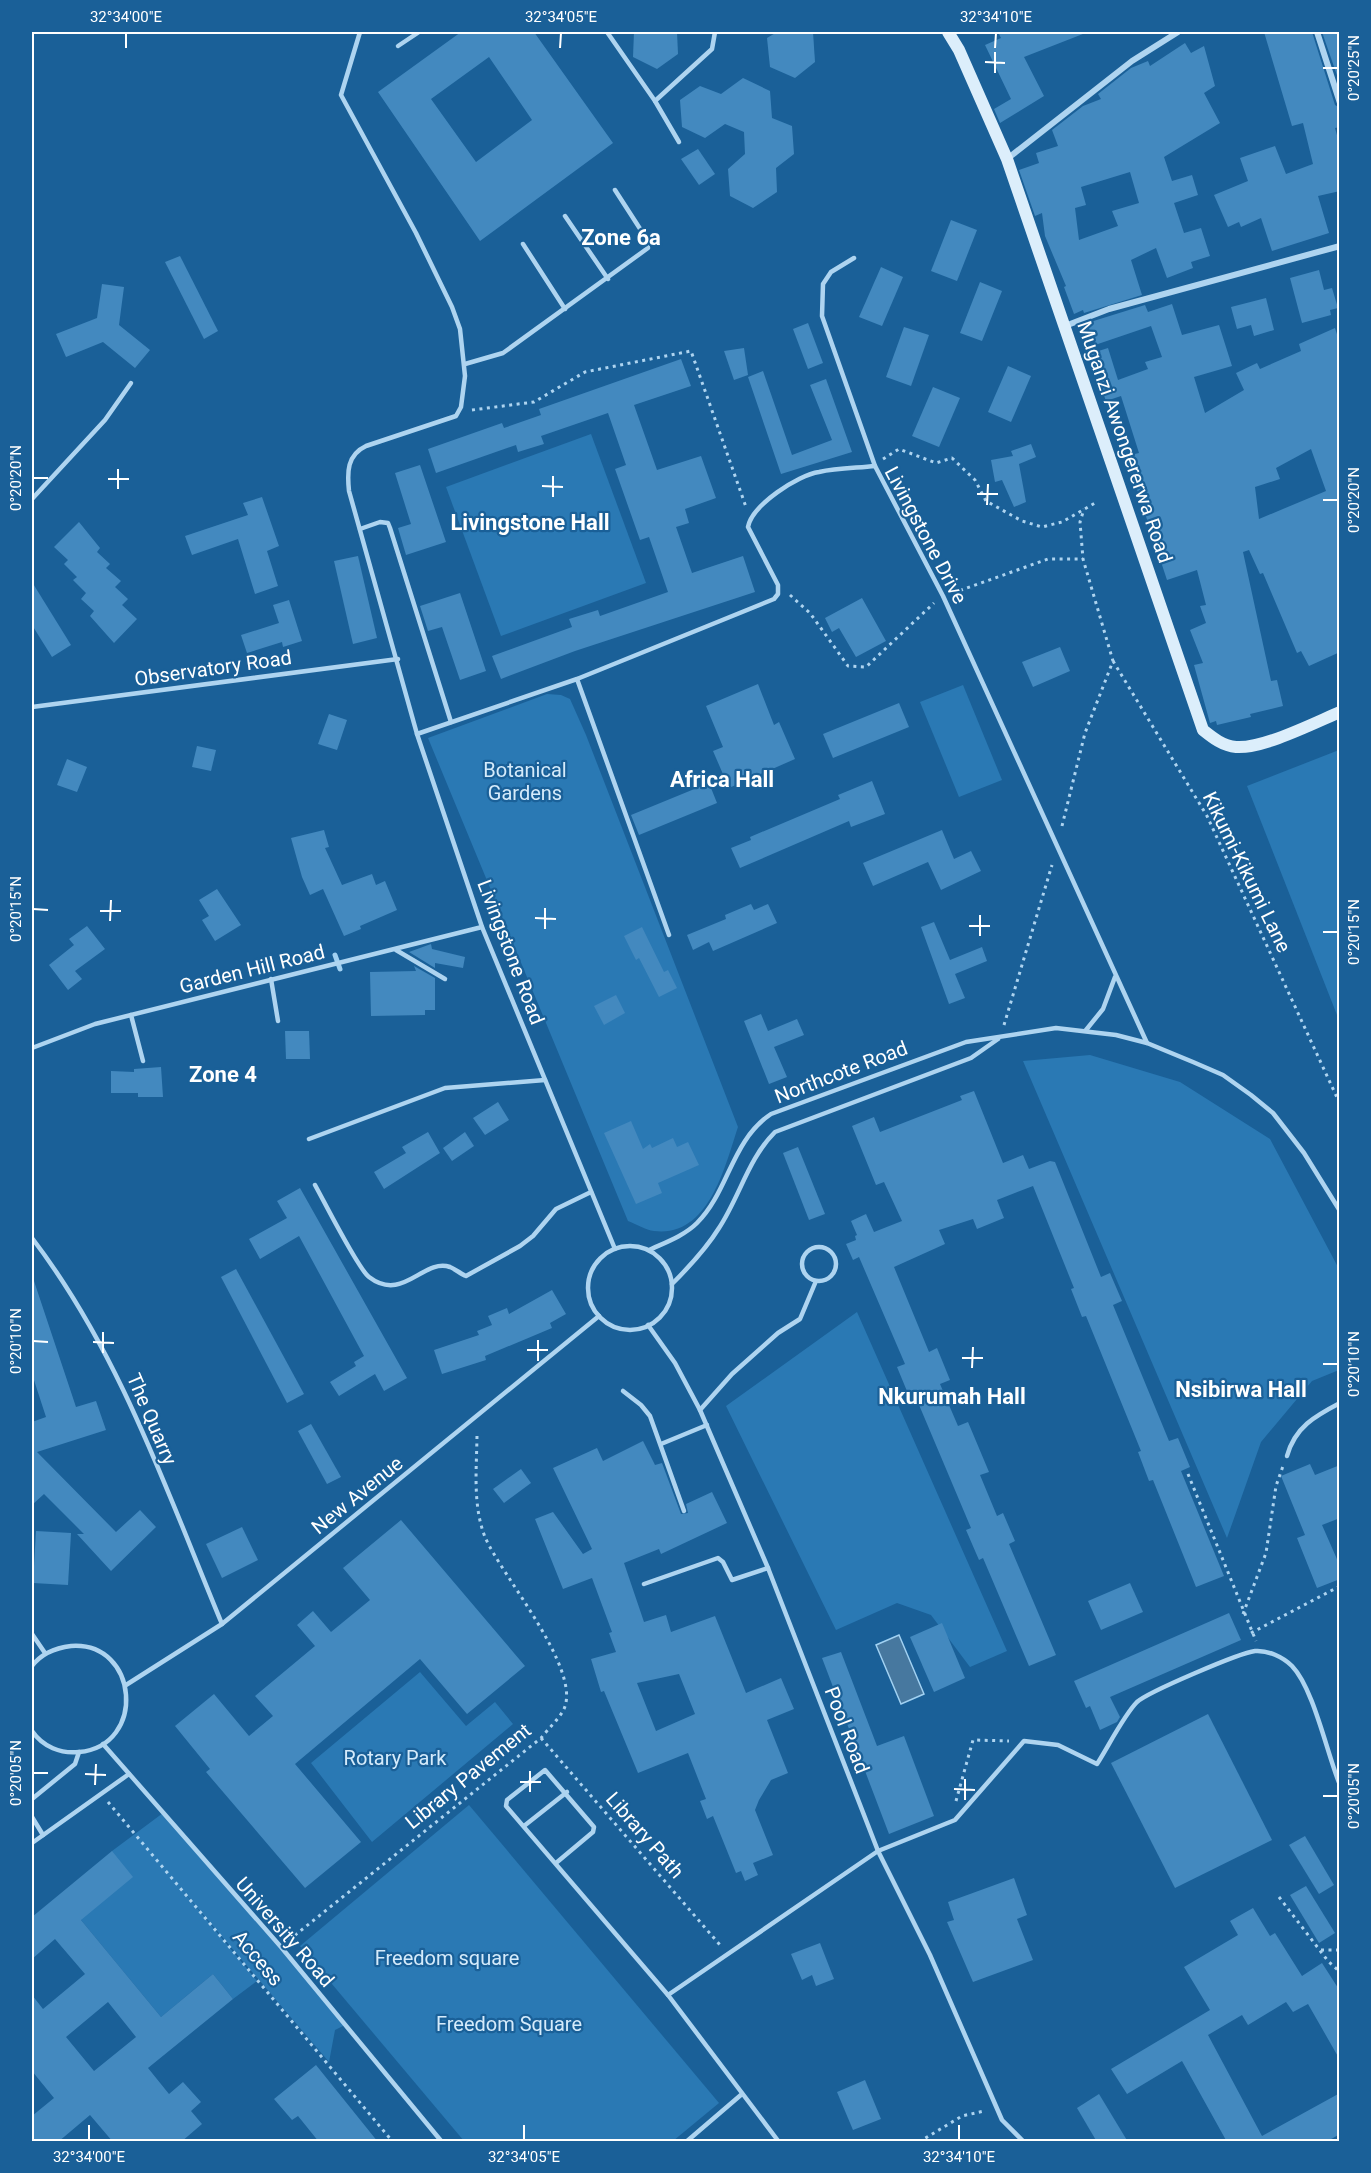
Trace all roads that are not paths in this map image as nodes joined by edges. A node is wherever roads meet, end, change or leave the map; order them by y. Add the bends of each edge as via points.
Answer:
1 (360, 32) edge
2 (420, 32) edge
3 (607, 32) edge
4 (715, 32) edge
5 (948, 32) edge
6 (1178, 32) edge
7 (1317, 32) edge
8 (398, 46) dead end
9 (656, 101) junction
10 (1340, 103) edge
11 (679, 142) dead end
12 (1007, 159) junction
13 (615, 190) dead end
14 (565, 216) dead end
15 (523, 244) dead end
16 (1340, 246) edge
17 (854, 258) dead end
18 (608, 279) junction
19 (566, 309) junction
20 (1065, 326) junction
21 (465, 364) junction
22 (131, 383) dead end
23 (875, 466) junction
24 (32, 499) edge
25 (360, 529) junction
26 (398, 659) junction
27 (577, 679) junction
28 (32, 707) edge
29 (1340, 712) edge
30 (451, 722) junction
31 (417, 734) junction
32 (482, 927) junction
33 (669, 934) dead end
34 (395, 949) junction
35 (1115, 976) junction
36 (445, 979) dead end
37 (271, 980) junction
38 (131, 1015) junction
39 (278, 1021) dead end
40 (1086, 1030) junction
41 (1000, 1038) junction
42 (1147, 1043) junction
43 (32, 1048) edge
44 (143, 1061) dead end
45 (545, 1080) junction
46 (309, 1139) dead end
47 (315, 1185) dead end
48 (591, 1192) junction
49 (1340, 1211) edge
50 (32, 1238) edge
51 (615, 1249) junction
52 (649, 1250) junction
53 (816, 1281) junction
54 (672, 1284) junction
55 (599, 1316) junction
56 (648, 1325) junction
57 (623, 1391) dead end
58 (1340, 1404) edge
59 (700, 1410) junction
60 (707, 1425) junction
61 (662, 1444) junction
62 (1287, 1456) road end
63 (684, 1511) dead end
64 (768, 1568) junction
65 (644, 1584) dead end
66 (222, 1624) junction
67 (32, 1634) edge
68 (45, 1653) junction
69 (32, 1666) edge
70 (126, 1685) junction
71 (32, 1731) edge
72 (103, 1744) junction
73 (79, 1752) junction
74 (129, 1774) junction
75 (1340, 1785) edge
76 (567, 1792) junction
77 (32, 1799) edge
78 (32, 1817) edge
79 (524, 1826) junction
80 (43, 1835) junction
81 (32, 1844) edge
82 (878, 1851) junction
83 (555, 1863) junction
84 (668, 1995) junction
85 (742, 2094) junction
86 (442, 2142) edge
87 (686, 2142) edge
88 (779, 2142) edge
89 (1024, 2142) edge

1 - 21 lane via 341,95 445,290 460,329
2 - 8 lane
3 - 9 lane
4 - 9 lane via 712,49
5 - 12 street, Muganzi Awongererwa Road
6 - 12 street via 1132,61
7 - 10 street
9 - 11 lane
12 - 20 street, Muganzi Awongererwa Road
13 - 18 lane via 646,238 648,248
14 - 18 lane
15 - 19 lane
16 - 20 street via 1109,309
17 - 23 lane via 831,273 823,284 822,316
18 - 19 lane
19 - 21 lane via 503,353
20 - 29 street, Muganzi Awongererwa Road via 1203,730 1216,741 1238,748 1286,735
21 - 25 lane, Livingstone Road via 458,412 447,420 355,453 348,466 348,481
22 - 24 lane via 105,420
23 - 27 lane, Livingstone Drive via 816,472 765,500 750,519 748,527 753,540 778,585 774,599
23 - 35 lane, Livingstone Drive via 943,596
25 - 26 lane, Livingstone Road
25 - 30 lane via 380,522 390,528
26 - 28 lane, Observatory Road
26 - 31 lane, Livingstone Road
27 - 30 lane
27 - 33 lane
30 - 31 lane
31 - 32 lane, Livingstone Road
32 - 34 lane, Garden Hill Road
32 - 45 lane, Livingstone Road
34 - 36 lane
34 - 37 lane, Garden Hill Road
35 - 40 lane via 1103,1009
35 - 42 lane, Livingstone Drive
37 - 38 lane, Garden Hill Road
37 - 39 lane
38 - 43 lane, Garden Hill Road via 74,1030
38 - 44 lane
40 - 41 lane, Northcote Road via 1056,1028
40 - 42 lane, Northcote Road
41 - 52 lane, Northcote Road via 966,1042 771,1114 746,1137 710,1206 696,1224
41 - 54 lane, Northcote Road via 971,1058 775,1132 755,1156 720,1227
42 - 49 lane, Northcote Road via 1223,1075 1273,1113 1304,1153
45 - 46 lane via 445,1088
45 - 48 lane, Livingstone Road
47 - 48 lane via 367,1276 383,1285 398,1285 435,1267 449,1267 466,1276 520,1246 556,1209
48 - 51 lane, Livingstone Road
50 - 66 lane, The Quarry via 64,1282 113,1366
51 - 52 lane via 638,1246
51 - 55 lane via 600,1259 590,1274 588,1292
52 - 54 lane via 666,1266
53 - 53 lane via 831,1277 836,1270 834,1255 822,1246 802,1257 804,1272
53 - 59 lane via 800,1319 732,1374
54 - 56 lane via 669,1304
55 - 56 lane via 617,1328 638,1329
55 - 66 lane, New Avenue
56 - 59 lane, Pool Road via 675,1363
57 - 61 lane via 650,1416
58 - 62 lane via 1300,1429
59 - 60 lane, Pool Road
60 - 61 lane
60 - 64 lane, Pool Road
61 - 63 lane
64 - 65 lane via 735,1581 718,1558
64 - 82 lane, Pool Road
66 - 70 lane, New Avenue
67 - 68 lane
68 - 69 lane
68 - 70 lane via 69,1647 94,1649 114,1664
70 - 72 lane via 128,1702 124,1718 116,1733
71 - 73 lane via 51,1748
72 - 73 lane
72 - 74 lane, University Road
73 - 77 lane via 75,1764
74 - 80 lane
74 - 86 lane, University Road via 281,1947
75 - 82 lane via 1299,1676 1286,1662 1263,1652 1235,1656 1137,1701 1097,1764 1058,1745 1024,1741 955,1821
76 - 79 lane
76 - 79 lane via 549,1772 542,1771 506,1802
76 - 83 lane via 594,1829
78 - 80 lane
79 - 83 lane
80 - 81 lane
82 - 84 lane
82 - 89 lane, Pool Road via 930,1955 1002,2120
83 - 84 lane
84 - 85 lane
85 - 87 lane
85 - 88 lane

